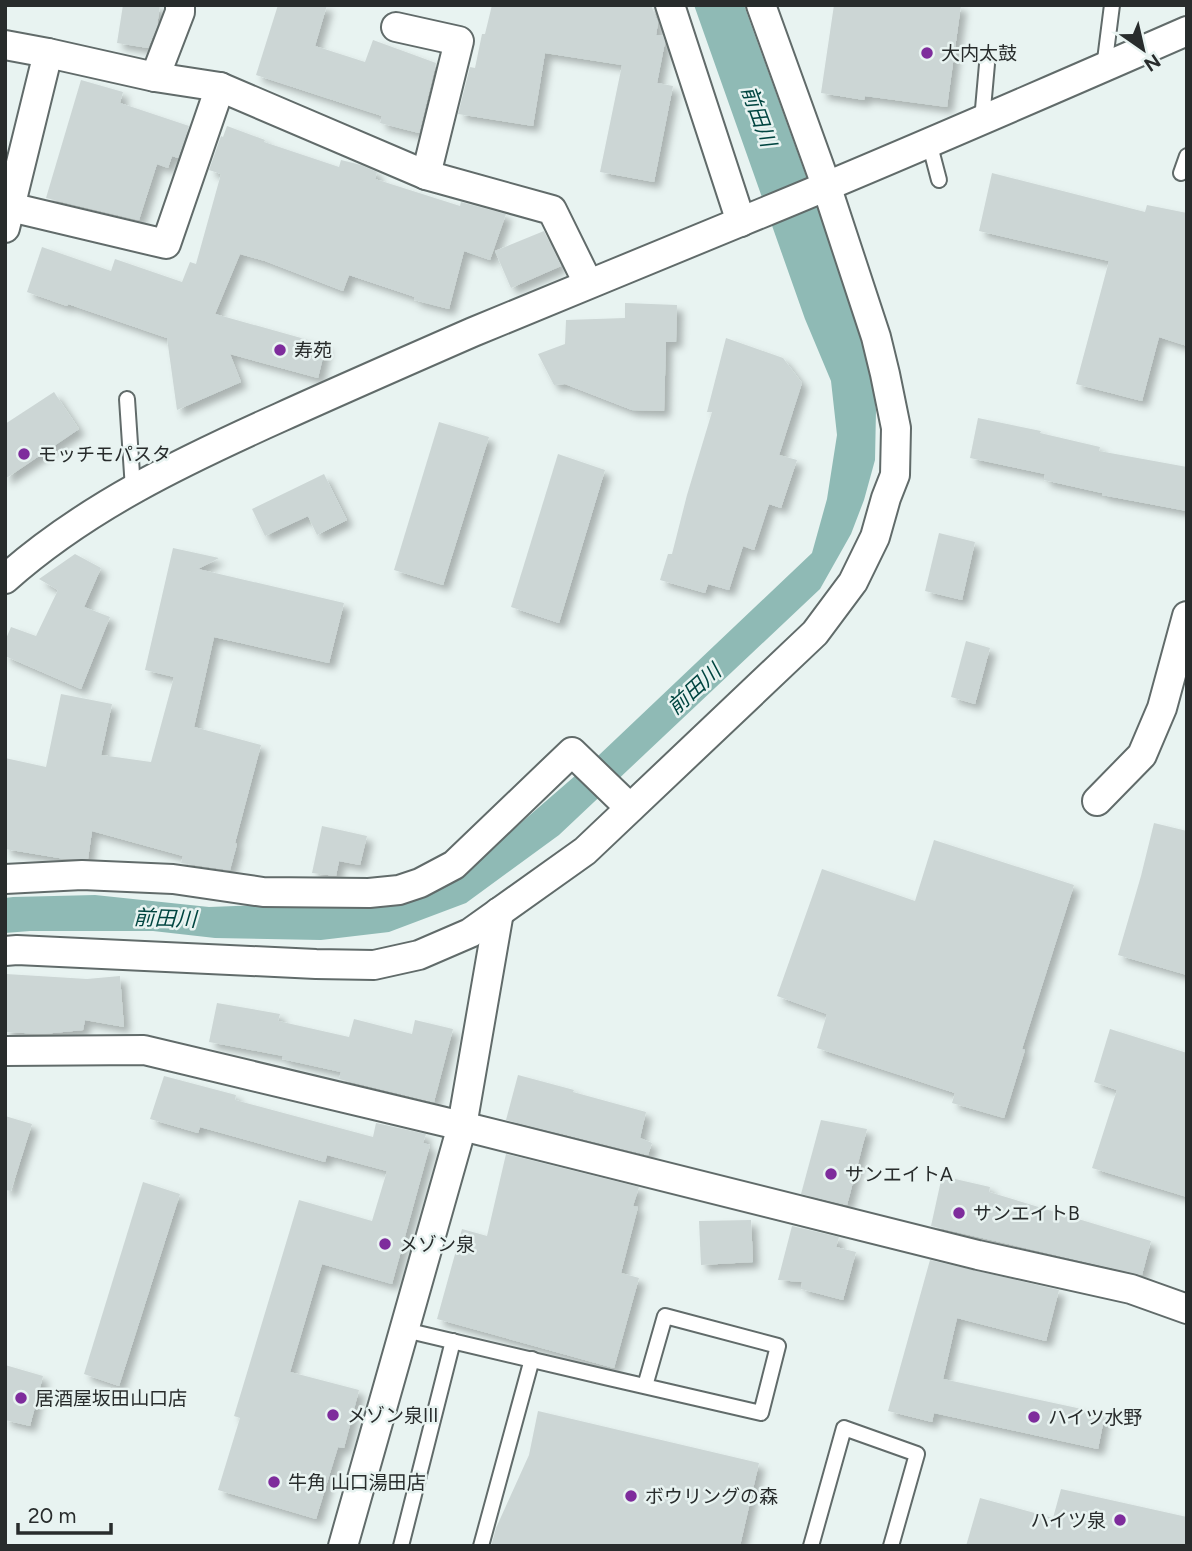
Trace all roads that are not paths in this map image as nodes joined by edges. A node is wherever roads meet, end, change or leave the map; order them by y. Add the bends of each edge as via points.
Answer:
1 (180, 5) edge
2 (670, 5) edge
3 (761, 5) edge
4 (1112, 5) edge
5 (396, 27) dead end
6 (1187, 31) edge
7 (5, 45) edge
8 (48, 53) junction
9 (987, 64) dead end
10 (1104, 68) junction
11 (155, 77) junction
12 (220, 87) junction
13 (982, 120) junction
14 (929, 142) junction
15 (1187, 156) edge
16 (1181, 173) dead end
17 (426, 175) junction
18 (939, 180) dead end
19 (826, 185) junction
20 (8, 217) edge
21 (741, 222) junction
22 (588, 283) junction
23 (127, 399) dead end
24 (133, 489) junction
25 (5, 579) edge
26 (1187, 616) edge
27 (1097, 801) dead end
28 (630, 808) junction
29 (5, 878) edge
30 (499, 912) junction
31 (5, 951) edge
32 (5, 1051) edge
33 (462, 1126) junction
34 (1187, 1309) edge
35 (405, 1330) junction
36 (453, 1341) junction
37 (532, 1359) junction
38 (645, 1386) junction
39 (343, 1546) edge
40 (401, 1546) edge
41 (481, 1546) edge
42 (811, 1546) edge
43 (891, 1546) edge

1 - 11 street
2 - 21 street
3 - 19 street
4 - 10 lane
5 - 17 street via 460,41
6 - 10 street
7 - 8 street
8 - 11 street
8 - 20 street
9 - 13 lane
10 - 13 street
11 - 12 street
12 - 17 street
12 - 20 street via 166,244
13 - 14 street
14 - 18 lane
14 - 19 street
15 - 16 lane
17 - 22 street via 552,210
19 - 21 street
19 - 28 street via 886,374 896,428 895,475 875,537 853,582 815,633
21 - 22 street
22 - 24 street via 215,446
23 - 24 lane
24 - 25 street via 88,515
26 - 27 street via 1162,708 1142,755
28 - 29 street via 572,752 454,865 399,890 263,891 173,879 82,875
28 - 30 street via 585,850
30 - 31 street via 470,933 419,955 374,965
30 - 33 street
32 - 33 street via 144,1050
33 - 34 street via 1131,1289
33 - 35 street
35 - 36 lane
35 - 39 street
36 - 37 lane
36 - 40 lane
37 - 38 lane
37 - 41 lane
38 - 38 lane via 761,1413 778,1346 665,1316
42 - 43 lane via 844,1428 917,1454

